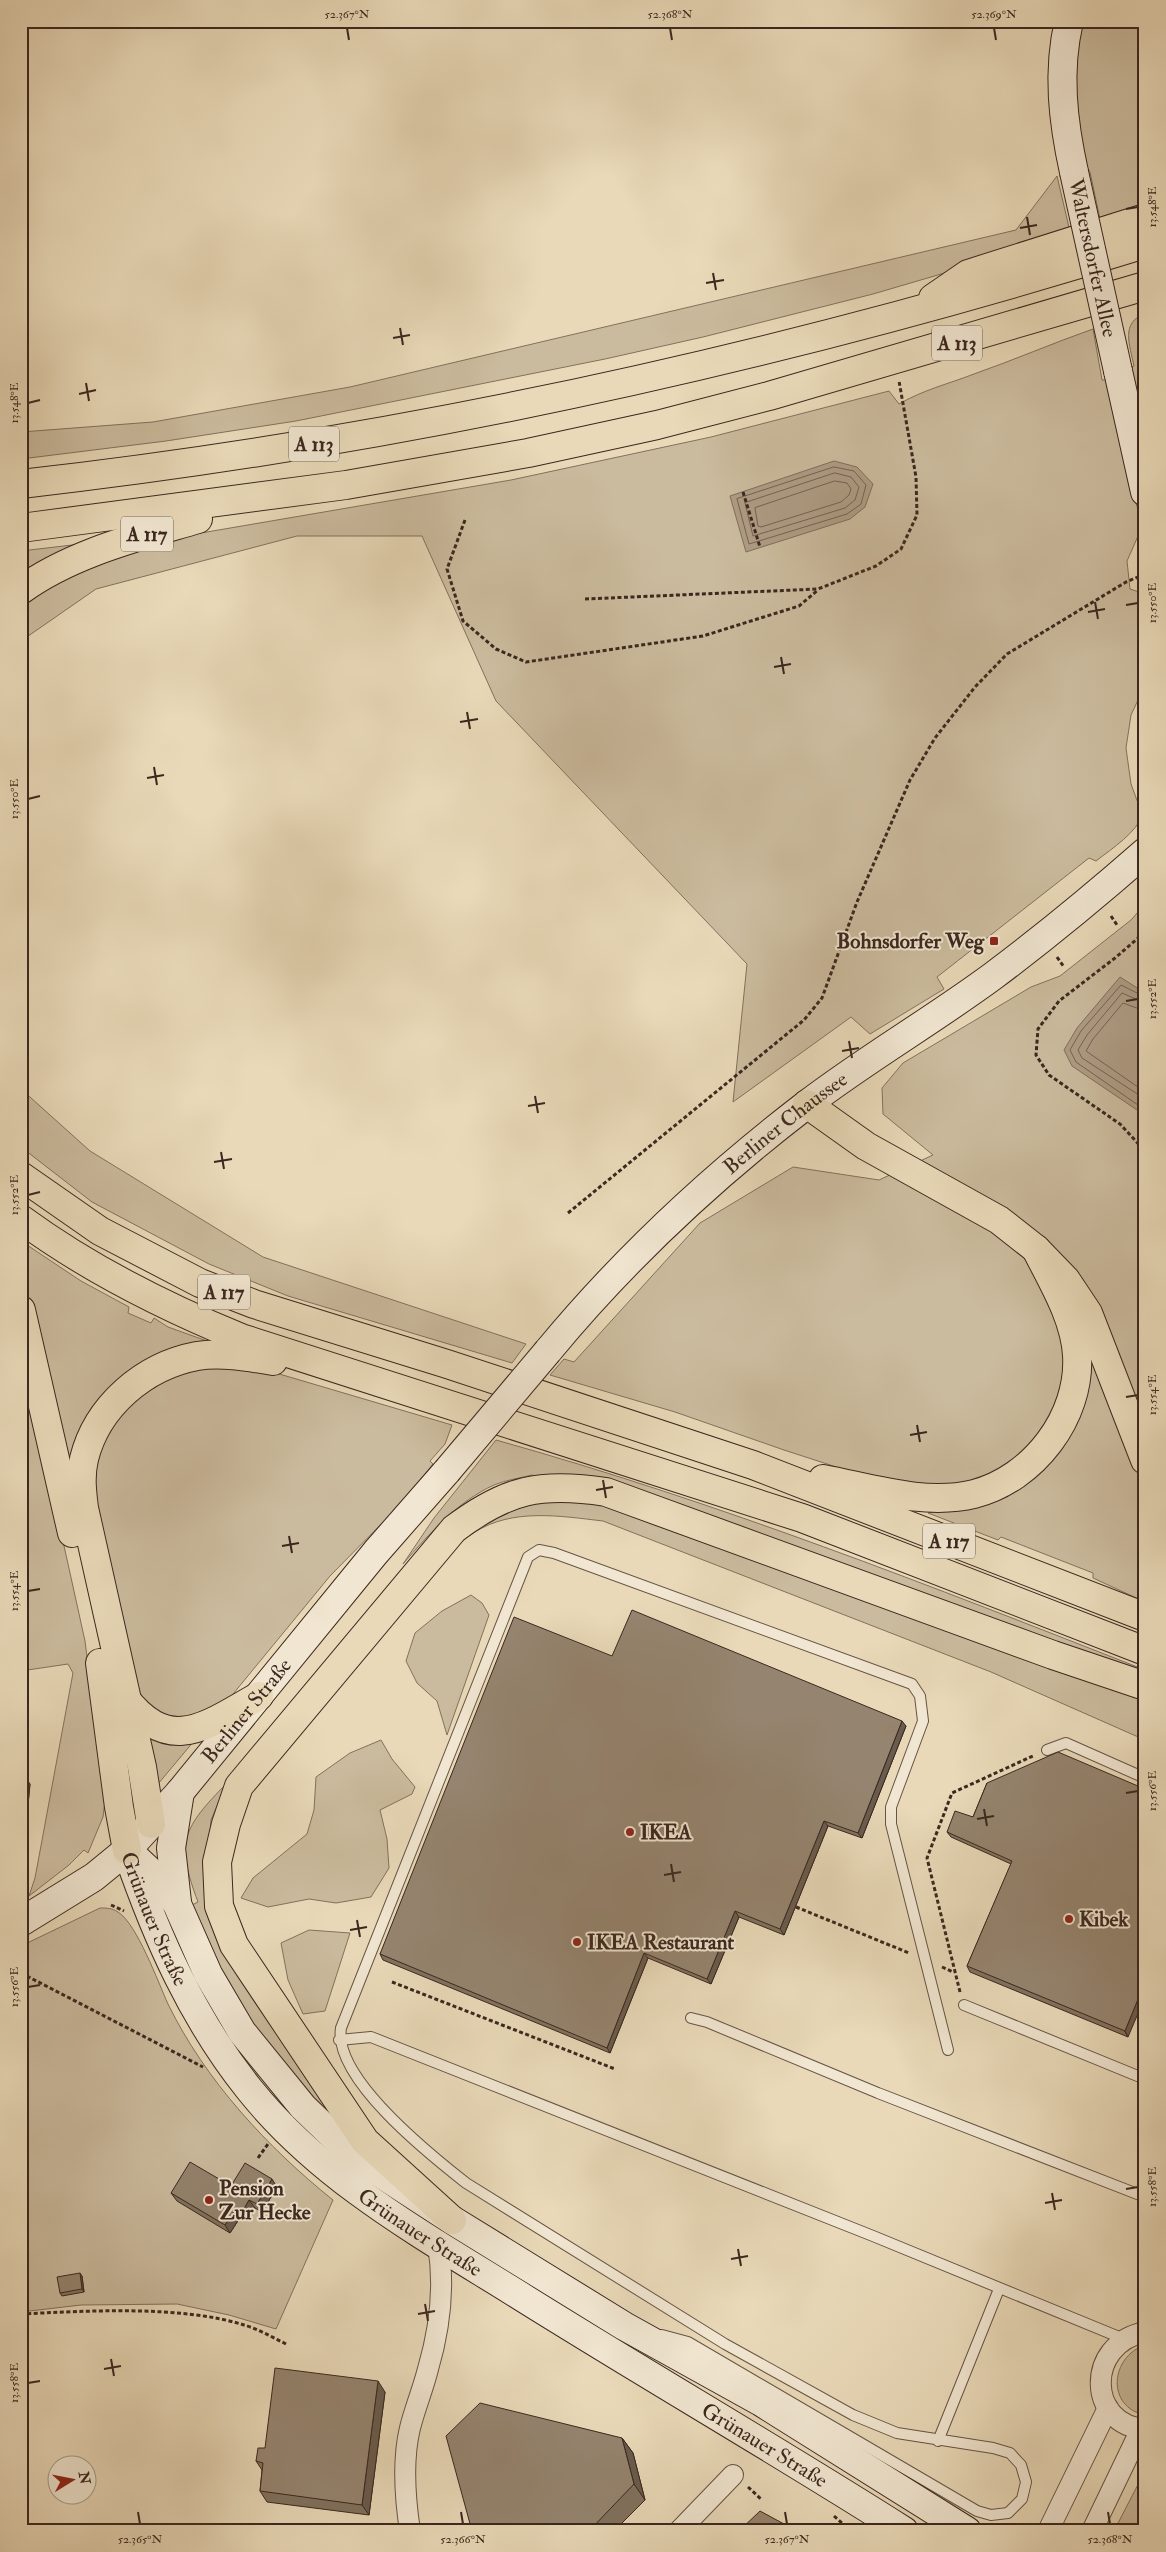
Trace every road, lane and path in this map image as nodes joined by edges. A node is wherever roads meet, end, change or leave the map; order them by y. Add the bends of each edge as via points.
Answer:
1 (1069, 21) edge
2 (1145, 218) edge
3 (1145, 244) edge
4 (1145, 286) edge
5 (911, 312) junction
6 (896, 361) junction
7 (21, 484) edge
8 (743, 492) dead end
9 (1145, 492) edge
10 (279, 494) junction
11 (465, 520) dead end
12 (21, 528) edge
13 (760, 547) dead end
14 (1145, 574) edge
15 (21, 590) edge
16 (818, 590) junction
17 (585, 599) dead end
18 (1145, 852) edge
19 (1111, 916) dead end
20 (1117, 925) dead end
21 (1145, 932) edge
22 (1057, 957) dead end
23 (1064, 967) dead end
24 (807, 1104) junction
25 (1145, 1151) edge
26 (21, 1176) edge
27 (568, 1213) dead end
28 (21, 1219) edge
29 (1036, 1249) junction
30 (21, 1310) edge
31 (368, 1377) junction
32 (1145, 1460) edge
33 (753, 1465) junction
34 (447, 1471) joint
35 (1145, 1617) edge
36 (1145, 1651) edge
37 (1145, 1686) edge
38 (259, 1696) junction
39 (124, 1697) junction
40 (1047, 1750) joint
41 (1145, 1778) edge
42 (180, 1792) junction
43 (151, 1824) junction
44 (127, 1850) junction
45 (177, 1904) junction
46 (796, 1907) dead end
47 (21, 1922) edge
48 (924, 1958) junction
49 (954, 1972) junction
50 (21, 1973) edge
51 (392, 1982) dead end
52 (964, 2005) joint
53 (691, 2018) dead end
54 (339, 2040) junction
55 (948, 2050) dead end
56 (207, 2069) dead end
57 (615, 2069) dead end
58 (1145, 2079) edge
59 (272, 2139) dead end
60 (258, 2158) dead end
61 (1145, 2197) edge
62 (452, 2220) junction
63 (438, 2245) junction
64 (999, 2289) junction
65 (21, 2314) edge
66 (624, 2326) junction
67 (1145, 2332) edge
68 (1124, 2339) junction
69 (286, 2344) dead end
70 (1108, 2408) junction
71 (1143, 2429) edge
72 (938, 2441) junction
73 (733, 2475) dead end
74 (410, 2531) edge
75 (679, 2531) edge
76 (904, 2531) edge
77 (967, 2531) edge
78 (1048, 2531) edge
79 (1092, 2531) edge

1 - 9 main road, Waltersdorfer Allee, bridge via 1062,90 1074,172
2 - 5 highway via 968,274
3 - 5 highway, A 113
4 - 6 highway, A 113
5 - 7 highway, A 113 via 605,388 435,422 204,461
6 - 10 highway, A 113 via 657,425 519,454
6 - 16 path via 916,476 917,515 901,549 876,566
8 - 13 path
10 - 12 highway, A 113
10 - 15 highway, A 117 via 125,541 70,563
11 - 16 path via 447,569 463,621 496,649 526,662 703,636 799,606
14 - 27 path via 1126,582 1007,654 975,687 935,738 910,780 857,902 822,998 804,1020 765,1054
16 - 17 path
18 - 24 main road, Berliner Chaussee via 1063,923 992,977
19 - 20 path
21 - 25 path via 1059,1000 1038,1029 1036,1055 1049,1075 1120,1124
22 - 23 path
24 - 29 highway via 866,1146 999,1220
24 - 34 main road, Berliner Chaussee, bridge via 668,1222 616,1272
26 - 33 highway, A 117 via 100,1231 145,1256 254,1304
28 - 31 highway, A 117 via 82,1261 182,1314 241,1338
29 - 32 highway via 1066,1280 1088,1314
29 - 33 highway via 1068,1317 1077,1355 1075,1385 1066,1414 1050,1441 1025,1470 1002,1484 974,1494 937,1497 915,1496
30 - 44 highway via 97,1644
31 - 36 highway, A 117 via 802,1518
31 - 39 highway via 249,1357 198,1356 148,1375 116,1400 90,1440 81,1480 89,1534
33 - 35 highway, A 117
34 - 38 main road, Berliner Straße via 376,1552
37 - 62 highway via 1053,1656 606,1492 571,1486 524,1491 498,1500 454,1529 239,1786 217,1862 219,1906 234,1945 365,2141
38 - 39 highway via 203,1727 184,1732 164,1729 135,1711
38 - 42 main road, Berliner Straße
39 - 43 highway via 142,1767
40 - 41 lane via 1066,1743
40 - 49 path via 952,1793 927,1858
42 - 43 main road, Berliner Straße
42 - 45 main road, Grünauer Straße via 171,1848
43 - 44 main road, Berliner Straße
44 - 45 main road, Grünauer Straße via 158,1879
44 - 47 main road, Berliner Straße via 94,1876
44 - 63 main road, Grünauer Straße via 149,1914 173,1968 207,2032 249,2090 337,2178
45 - 62 main road, Grünauer Straße via 208,1974 229,2010 303,2108 355,2157
46 - 48 path
48 - 49 path
48 - 54 lane via 891,1824 891,1807 923,1721 920,1696 912,1684 554,1553 538,1550 528,1557 341,2028
48 - 55 lane
49 - 52 path
50 - 56 path
51 - 57 path
52 - 58 lane
53 - 61 lane
54 - 64 lane via 371,2037
54 - 72 lane via 347,2064 388,2114 426,2152 466,2183 775,2373 853,2415 897,2433
59 - 60 path
62 - 66 main road, Grünauer Straße
63 - 74 street via 443,2286 440,2307 429,2368 410,2428 406,2460 406,2506
63 - 76 main road, Grünauer Straße
64 - 68 lane
64 - 72 lane
65 - 69 path via 126,2312 203,2317 243,2324
66 - 72 lane via 688,2342 977,2511 991,2515 1008,2512 1022,2500 1026,2482 1021,2465 1010,2453
66 - 77 main road, Grünauer Straße via 761,2402
67 - 68 street
68 - 70 street via 1104,2361 1100,2376 1101,2392
70 - 71 street via 1123,2423
70 - 78 street
71 - 79 street
73 - 75 street

